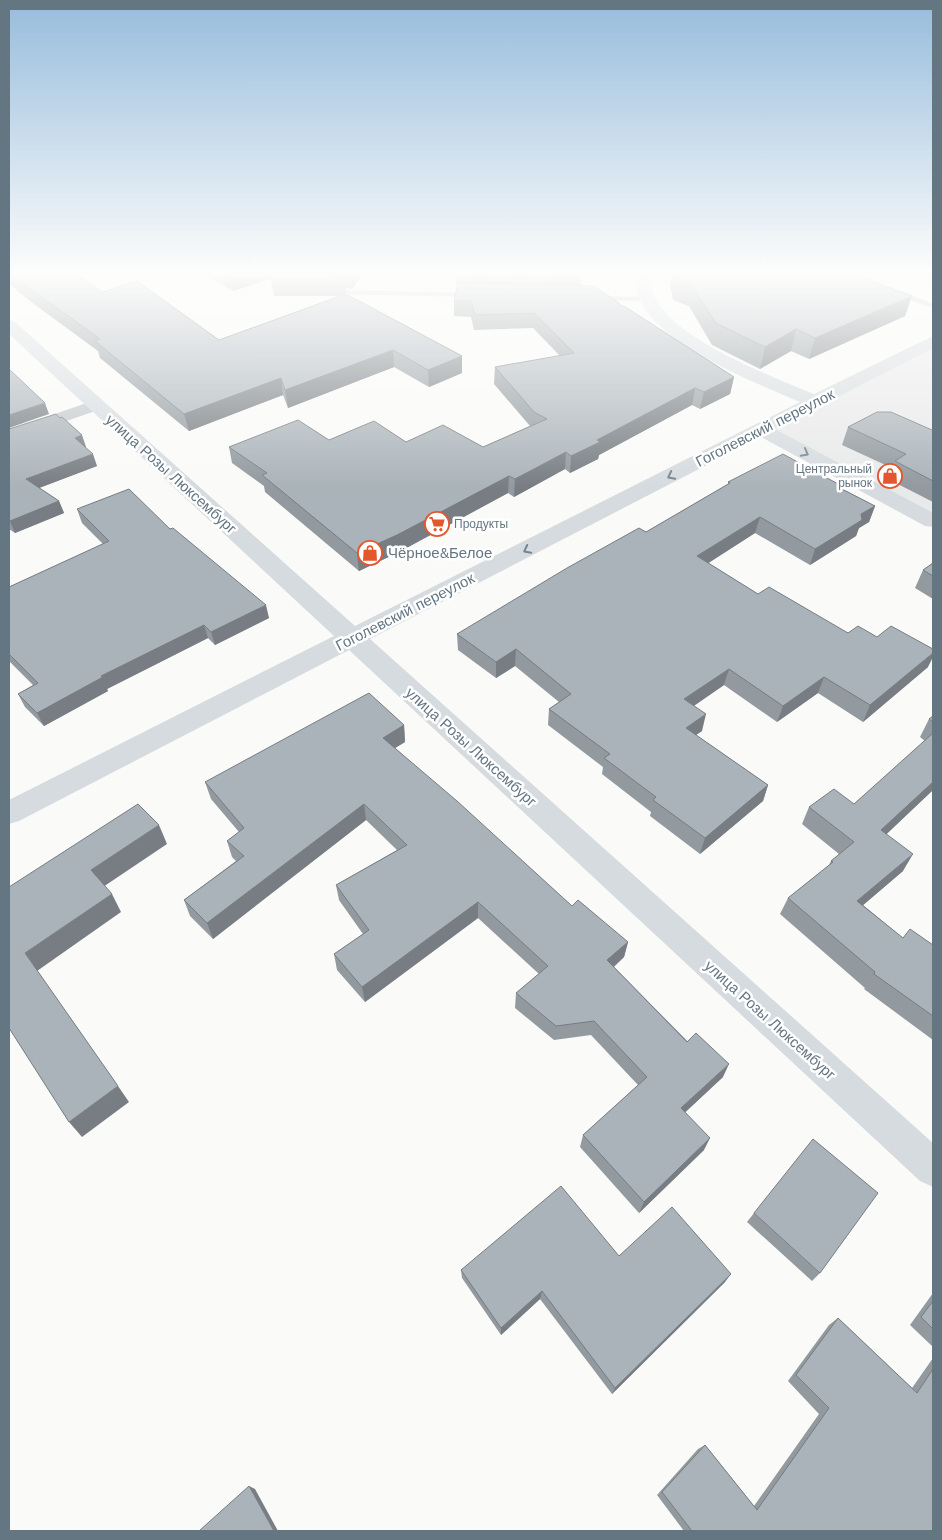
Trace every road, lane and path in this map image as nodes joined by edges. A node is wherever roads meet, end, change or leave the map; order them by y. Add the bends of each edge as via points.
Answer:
1 (29, 345) edge
2 (696, 345) edge
3 (926, 345) edge
4 (816, 402) junction
5 (95, 405) junction
6 (762, 430) junction
7 (9, 436) edge
8 (933, 521) edge
9 (353, 638) junction
10 (9, 813) edge
11 (933, 1168) edge

1 - 5 main road, улица Розы Люксембург
2 - 4 main road
3 - 4 main road, Гоголевский переулок
4 - 6 main road, Гоголевский переулок
5 - 7 street
5 - 9 main road, улица Розы Люксембург
6 -> 8 main road
6 -> 9 main road, Гоголевский переулок
9 - 10 main road, Гоголевский переулок
9 - 11 main road, улица Розы Люксембург

